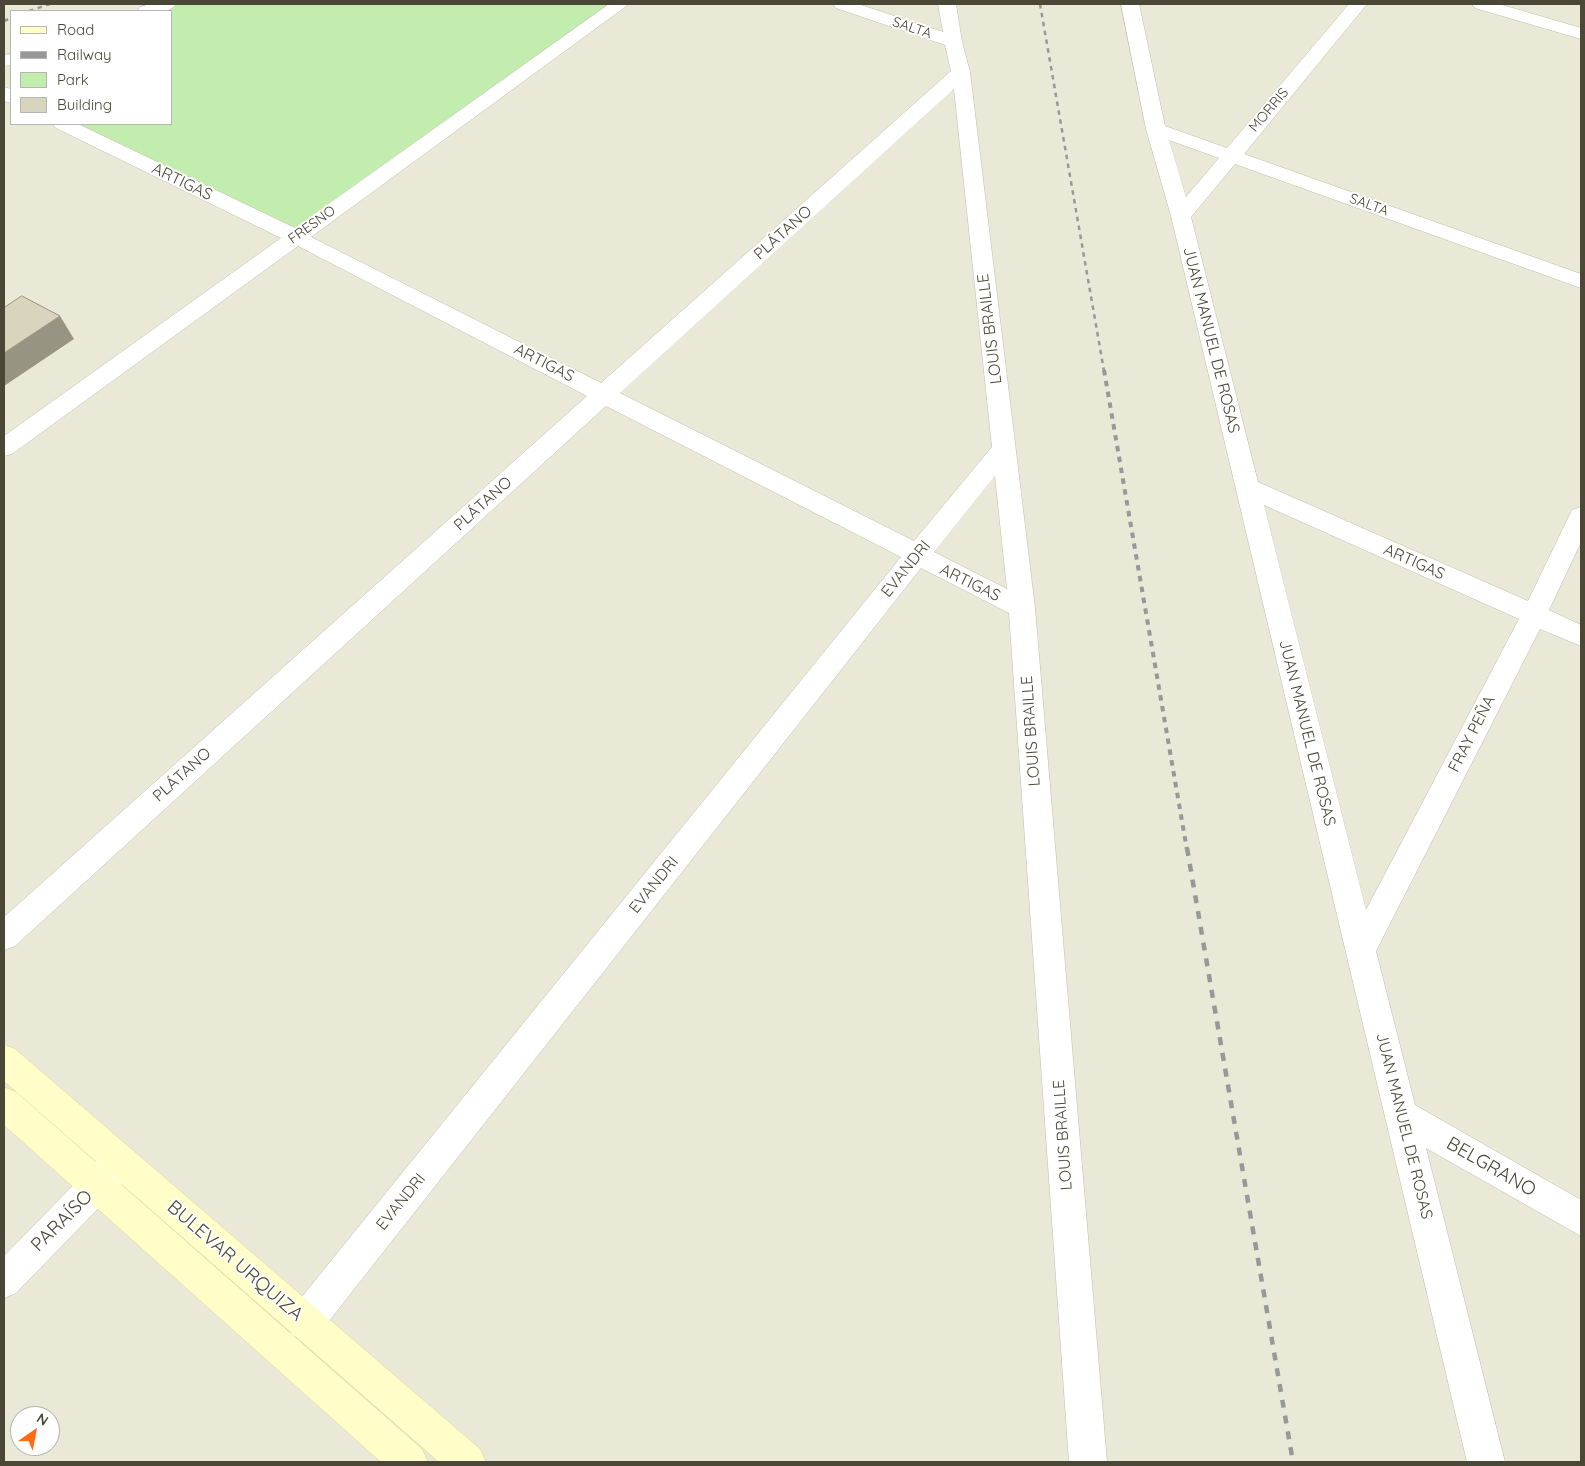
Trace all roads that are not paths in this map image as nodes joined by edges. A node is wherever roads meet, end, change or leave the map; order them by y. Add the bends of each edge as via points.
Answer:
1 (167, 4) edge
2 (620, 4) edge
3 (842, 4) edge
4 (948, 4) edge
5 (1130, 4) edge
6 (1358, 4) edge
7 (1481, 4) edge
8 (149, 10) edge
9 (1581, 34) edge
10 (953, 42) junction
11 (961, 72) junction
12 (65, 125) edge
13 (1156, 129) junction
14 (1232, 156) junction
15 (1181, 216) junction
16 (296, 237) junction
17 (1581, 281) edge
18 (605, 394) junction
19 (4, 448) edge
20 (1004, 449) junction
21 (1246, 487) junction
22 (1581, 516) edge
23 (916, 556) junction
24 (1022, 608) junction
25 (1534, 615) junction
26 (1581, 636) edge
27 (4, 936) edge
28 (1360, 951) junction
29 (4, 1060) edge
30 (4, 1103) edge
31 (1402, 1116) junction
32 (121, 1161) junction
33 (97, 1186) junction
34 (1581, 1219) edge
35 (4, 1281) edge
36 (305, 1322) junction
37 (409, 1462) edge
38 (466, 1462) edge
39 (1088, 1462) edge
40 (1486, 1462) edge

1 - 8 street
2 - 16 street, FRESNO
3 - 10 street, SALTA
4 - 10 street, LOUIS BRAILLE
5 - 13 street, JUAN MANUEL DE ROSAS
6 - 14 street, MORRIS
7 - 9 street
10 - 11 street, LOUIS BRAILLE
11 - 18 street, PLÁTANO
11 - 20 street, LOUIS BRAILLE
12 - 16 street, ARTIGAS
13 - 14 street, SALTA
13 - 15 street, JUAN MANUEL DE ROSAS
14 - 15 street, MORRIS
14 - 17 street, SALTA
15 - 21 street, JUAN MANUEL DE ROSAS
16 - 18 street, ARTIGAS
16 - 19 street, FRESNO
18 - 23 street, ARTIGAS
18 - 27 street, PLÁTANO
20 - 23 street, EVANDRI
20 - 24 street, LOUIS BRAILLE
21 - 25 street, ARTIGAS
21 - 28 street, JUAN MANUEL DE ROSAS
22 - 25 street, FRAY PEÑA
23 - 24 street, ARTIGAS
23 - 36 street, EVANDRI
24 - 39 street, LOUIS BRAILLE
25 - 26 street, ARTIGAS
25 - 28 street, FRAY PEÑA
28 - 31 street, JUAN MANUEL DE ROSAS
29 - 32 main road, BULEVAR URQUIZA
30 - 33 main road, BULEVAR URQUIZA
31 - 34 street, BELGRANO
31 - 40 street, JUAN MANUEL DE ROSAS
32 - 33 street, PARAÍSO
32 - 36 main road, BULEVAR URQUIZA
33 - 35 street, PARAÍSO
33 - 37 main road, BULEVAR URQUIZA
36 - 38 main road, BULEVAR URQUIZA

